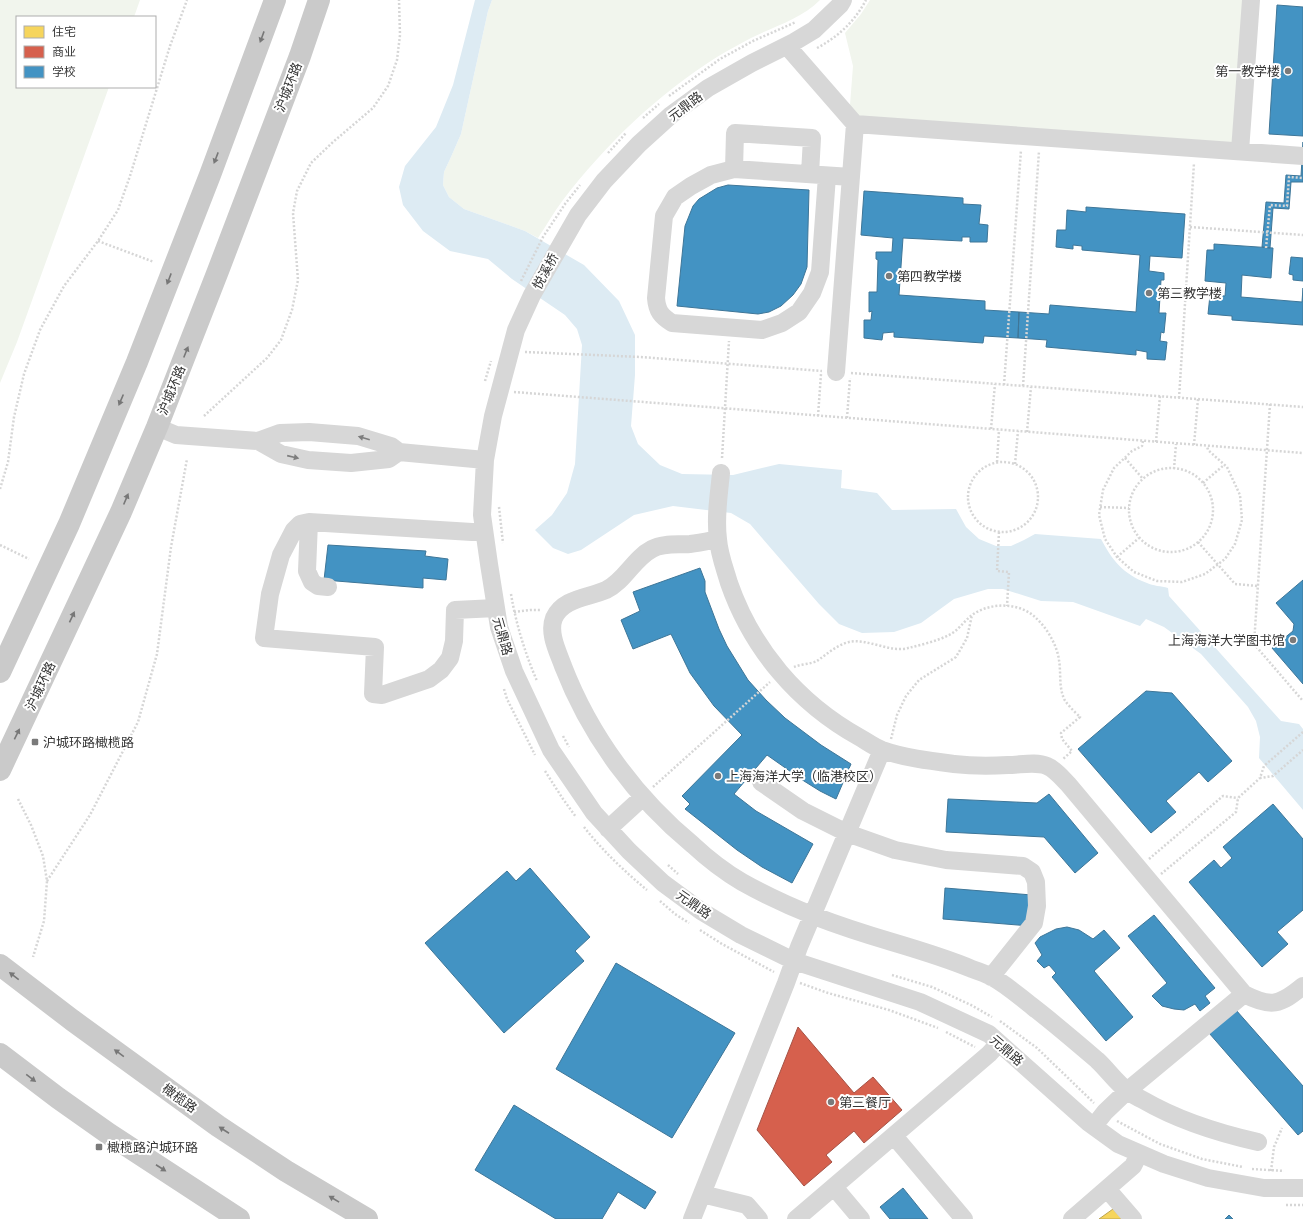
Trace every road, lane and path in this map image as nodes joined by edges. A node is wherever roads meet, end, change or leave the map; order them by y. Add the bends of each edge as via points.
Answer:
1 (188, 0) edge
2 (275, 0) edge
3 (319, 0) edge
4 (399, 0) edge
5 (843, 0) edge
6 (866, 0) edge
7 (1251, 0) edge
8 (787, 46) junction
9 (814, 49) dead end
10 (855, 124) junction
11 (1022, 144) dead end
12 (1040, 145) dead end
13 (1240, 151) junction
14 (1194, 156) dead end
15 (1303, 156) edge
16 (734, 169) junction
17 (818, 175) junction
18 (851, 177) junction
19 (1303, 178) edge
20 (1190, 227) junction
21 (1268, 232) junction
22 (1303, 235) edge
23 (543, 237) dead end
24 (98, 241) junction
25 (558, 248) joint
26 (1266, 248) dead end
27 (154, 262) dead end
28 (525, 291) junction
29 (730, 328) junction
30 (526, 346) dead end
31 (524, 352) junction
32 (492, 355) dead end
33 (522, 358) dead end
34 (728, 364) junction
35 (836, 372) junction
36 (485, 384) dead end
37 (995, 384) junction
38 (1004, 384) junction
39 (515, 386) dead end
40 (1023, 386) junction
41 (1031, 387) junction
42 (1160, 396) junction
43 (1179, 398) junction
44 (1198, 399) junction
45 (1270, 404) junction
46 (1303, 407) edge
47 (725, 408) junction
48 (204, 416) dead end
49 (818, 416) junction
50 (847, 418) junction
51 (157, 427) junction
52 (991, 429) junction
53 (999, 430) junction
54 (1018, 431) junction
55 (1027, 432) junction
56 (258, 441) junction
57 (1142, 441) junction
58 (1156, 442) junction
59 (1176, 444) junction
60 (1194, 445) junction
61 (1208, 446) junction
62 (1267, 451) junction
63 (399, 452) junction
64 (1303, 454) edge
65 (1125, 458) junction
66 (187, 459) dead end
67 (485, 460) junction
68 (997, 462) junction
69 (1015, 464) junction
70 (1224, 465) junction
71 (1174, 469) junction
72 (720, 472) joint
73 (1143, 479) junction
74 (1203, 483) junction
75 (0, 489) edge
76 (499, 500) dead end
77 (1100, 507) junction
78 (1129, 508) junction
79 (309, 522) junction
80 (484, 531) junction
81 (999, 532) junction
82 (1139, 538) junction
83 (718, 539) junction
84 (1198, 542) junction
85 (0, 545) edge
86 (503, 546) dead end
87 (1117, 557) junction
88 (29, 559) dead end
89 (1218, 564) junction
90 (1258, 586) junction
91 (328, 587) dead end
92 (510, 590) dead end
93 (1007, 606) junction
94 (496, 608) junction
95 (514, 612) junction
96 (557, 612) junction
97 (0, 672) edge
98 (539, 686) dead end
99 (1303, 701) edge
100 (1303, 732) edge
101 (562, 735) dead end
102 (569, 747) dead end
103 (882, 750) junction
104 (1303, 750) edge
105 (0, 770) edge
106 (1053, 770) junction
107 (1260, 778) junction
108 (761, 782) dead end
109 (643, 797) junction
110 (1238, 798) junction
111 (18, 800) dead end
112 (608, 829) junction
113 (847, 834) junction
114 (666, 863) dead end
115 (1138, 868) junction
116 (682, 877) dead end
117 (47, 881) junction
118 (1151, 883) junction
119 (812, 916) junction
120 (33, 957) dead end
121 (794, 962) junction
122 (0, 965) edge
123 (886, 974) dead end
124 (991, 977) junction
125 (1303, 986) edge
126 (1244, 994) junction
127 (999, 1042) junction
128 (0, 1054) edge
129 (1128, 1091) junction
130 (1105, 1112) junction
131 (1094, 1126) junction
132 (1282, 1128) dead end
133 (894, 1136) junction
134 (1258, 1142) dead end
135 (1139, 1154) junction
136 (1244, 1168) dead end
137 (1251, 1169) dead end
138 (1271, 1170) junction
139 (1285, 1172) dead end
140 (834, 1187) junction
141 (1303, 1188) edge
142 (1107, 1189) junction
143 (702, 1194) junction
144 (239, 1219) edge
145 (367, 1219) edge
146 (692, 1219) edge
147 (759, 1219) edge
148 (796, 1219) edge
149 (861, 1219) edge
150 (964, 1219) edge
151 (1072, 1219) edge
152 (1133, 1219) edge

1 - 24 path via 170,46 118,210
2 -> 97 main road via 134,370 69,524
51 -> 3 main road, 沪城环路 via 300,56
4 - 48 path via 400,35 397,60 388,86 372,108 311,163 297,191 293,213 298,280 292,310 281,340 267,358
5 - 8 street, 元鼎路 via 814,30
6 - 9 path via 852,22 839,34
7 - 13 street
8 - 10 street
8 - 25 street, 元鼎路 via 708,88 671,115 604,181 578,215
10 - 13 street
10 - 18 street
11 - 38 path
12 - 40 path
13 - 15 street
14 - 20 path
16 - 17 street
16 - 17 street via 735,132 812,138
16 - 29 street via 711,175 675,197 664,216 656,298 657,307 663,318 672,323
17 - 18 street
17 - 29 street via 820,272 812,294 799,312 782,323 762,330
18 - 35 street
19 - 21 path via 1289,178 1287,206 1270,205
20 - 21 path
20 - 43 path
21 - 22 path
21 - 26 path
23 - 28 path
24 - 27 path
24 - 75 path via 64,286 40,330 23,381 14,417 8,462
25 - 28 street, 悦溪桥
28 - 67 street, 元鼎路 via 493,416
29 - 34 path
30 - 31 path
31 - 33 path
31 - 34 path
32 - 36 path
34 - 35 path
34 - 47 path
35 - 37 path
35 - 49 path
35 - 50 path
37 - 38 path
37 - 52 path
38 - 40 path
39 - 47 path via 513,392
40 - 41 path
41 - 42 path
41 - 55 path
42 - 43 path
42 - 58 path
43 - 44 path
44 - 45 path
44 - 60 path
45 - 46 path
45 - 62 path
47 - 49 path
47 - 72 path
49 - 50 path
50 - 52 path
51 - 56 street via 176,436
105 -> 51 main road, 沪城环路 via 121,512
52 - 53 path
53 - 54 path
53 - 68 path
54 - 55 path
54 - 69 path
55 - 57 path
63 -> 56 street via 391,446 358,436 309,432 280,433
56 -> 63 street via 281,454 308,460 351,462 389,459
57 - 58 path
57 - 65 path via 1142,446
58 - 59 path
59 - 60 path
59 - 71 path
60 - 61 path
61 - 62 path
61 - 70 path via 1208,450
62 - 64 path
62 - 90 path
63 - 67 street
65 - 73 path
65 - 77 path via 1114,468 1103,490
66 - 117 path via 171,547 157,654 138,722 90,815
67 - 80 street, 元鼎路 via 482,515
68 - 69 path
68 - 81 path via 985,466 976,474 970,485 968,497 970,509 977,520 986,528
69 - 81 path via 1030,474 1036,483 1037,507 1032,518 1022,527 1010,532
70 - 74 path
70 - 89 path via 1240,495 1242,520 1235,544 1225,559
71 - 73 path via 1163,468
71 - 74 path via 1192,474
72 - 83 street
73 - 78 path via 1131,496
74 - 84 path via 1210,493 1212,522 1205,536
76 - 86 path
77 - 78 path
77 - 87 path via 1105,539
78 - 82 path via 1131,525
79 - 80 street
79 - 91 street via 307,571 312,582 318,586
79 - 94 street via 300,524 294,530 281,555 270,594 264,638 375,647 372,694 382,695 429,679 441,670 450,658 454,641 455,610
80 - 94 street, 元鼎路
81 - 93 path via 998,571 1009,572
82 - 84 path via 1151,547 1165,552 1180,552
82 - 87 path
83 - 96 street via 664,545 651,550 617,583 606,590 568,603
83 - 103 street via 734,597 766,655 786,681 817,710
84 - 89 path
85 - 88 path
87 - 89 path via 1134,572 1157,581 1182,582 1205,574
89 - 90 path via 1235,584
90 - 99 path via 1254,644
92 - 95 path
93 - 103 path via 988,608 972,615 967,638 956,657 919,680 906,696 897,715 892,737
93 - 106 path via 1028,611 1047,631 1059,660 1063,698 1080,717 1061,733 1062,739 1072,751
94 - 112 street, 元鼎路 via 499,627 514,671 551,750
95 - 96 path
95 - 98 path via 528,660
96 - 109 street via 551,630 572,688 611,757
100 - 107 path via 1264,766
101 - 102 path
103 - 106 street via 956,764 1037,764
103 - 113 street
104 - 107 path via 1273,776
106 - 115 street via 1068,784
107 - 110 path
108 - 113 street via 803,811
109 - 112 street
109 - 119 street via 676,832 708,859 740,881
110 - 115 path via 1223,796
110 - 118 path via 1236,812
111 - 117 path via 43,856
112 - 121 street, 元鼎路 via 663,883 701,911
113 - 119 street
113 - 124 street via 895,850 946,860 1023,866 1032,872 1036,882 1037,906 1034,923
114 - 116 path
115 - 118 street
117 - 120 path via 44,921
118 - 126 street
119 - 121 street
119 - 124 street via 954,962
121 - 127 street, 元鼎路 via 920,1002 989,1034
121 - 143 street
145 -> 122 main road, 橄榄路 via 286,1171 218,1126
123 - 130 path via 932,987 1000,1022 1037,1048
124 - 129 street via 1061,1029
125 - 126 street via 1290,998 1280,1002 1268,1003
126 - 129 street
127 - 131 street, 元鼎路
127 - 133 street via 990,1054
128 -> 144 main road via 103,1130
129 - 130 street
129 - 134 street via 1157,1108 1195,1125
130 - 131 street
130 - 136 path via 1160,1144 1202,1159
131 - 135 street, 元鼎路 via 1118,1144
132 - 138 path via 1274,1147
133 - 140 street
133 - 150 street
135 - 141 street, 元鼎路 via 1208,1178 1264,1188
135 - 142 street via 1132,1166
137 - 138 path
138 - 139 path
140 - 148 street
140 - 149 street
142 - 151 street
142 - 152 street
143 - 146 street
143 - 147 street via 747,1205

